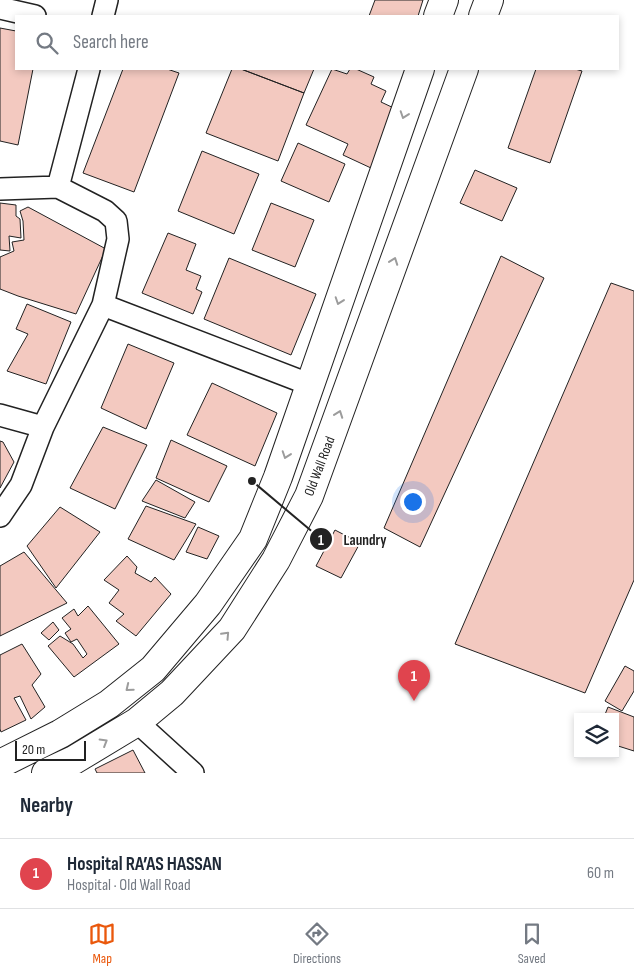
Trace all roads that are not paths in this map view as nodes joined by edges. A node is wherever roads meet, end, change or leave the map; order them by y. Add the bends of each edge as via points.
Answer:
1 (107, 0) edge
2 (444, 0) edge
3 (489, 0) edge
4 (0, 8) edge
5 (30, 15) edge
6 (103, 15) edge
7 (438, 15) edge
8 (483, 15) edge
9 (89, 70) edge
10 (420, 70) edge
11 (464, 70) edge
12 (58, 188) junction
13 (0, 189) edge
14 (104, 305) junction
15 (310, 385) junction
16 (0, 415) edge
17 (43, 427) junction
18 (0, 516) edge
19 (153, 669) junction
20 (172, 693) junction
21 (137, 722) junction
22 (60, 734) junction
23 (0, 764) edge
24 (77, 766) edge
25 (46, 773) edge
26 (193, 773) edge

1 - 6 street
2 - 7 main road
3 - 8 main road
4 - 5 street
9 - 12 street
10 -> 15 main road
20 -> 11 main road, Old Wall Road via 232,629 276,560 309,496
12 - 13 street
12 - 14 street via 106,211 116,221 118,239
14 - 15 street
14 - 17 street
15 -> 19 main road via 253,539 208,604
16 - 17 street
17 - 18 street via 21,485
19 - 20 main road
19 -> 22 main road via 110,704
20 - 21 main road, Old Wall Road
24 -> 21 main road, Old Wall Road
21 - 26 street
22 - 23 main road
22 - 24 street
24 - 25 main road, Old Wall Road

